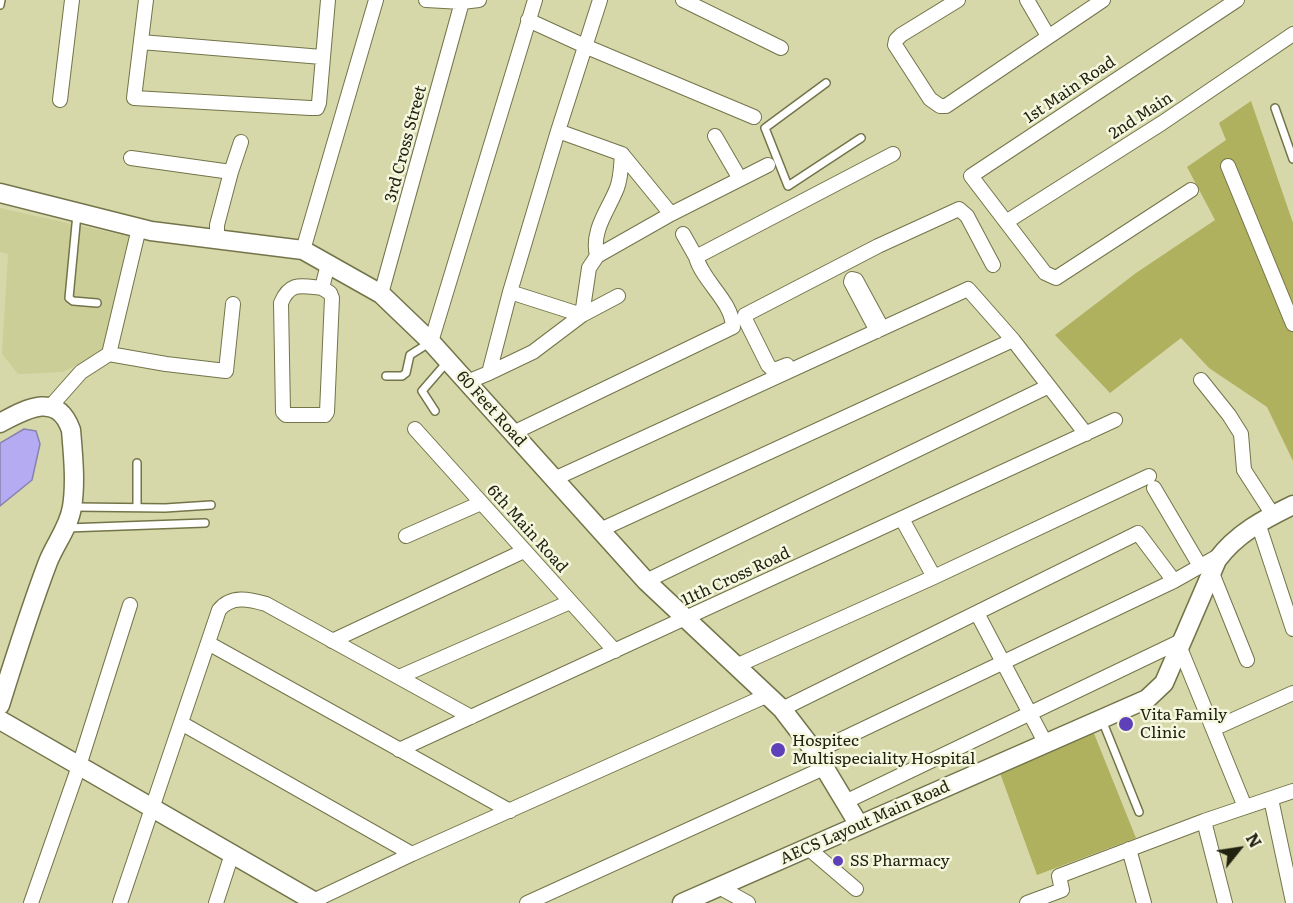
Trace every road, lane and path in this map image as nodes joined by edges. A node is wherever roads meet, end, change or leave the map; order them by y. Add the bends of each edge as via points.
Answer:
1 (1, 0) edge
2 (72, 0) edge
3 (146, 0) edge
4 (328, 0) edge
5 (376, 0) edge
6 (426, 0) edge
7 (478, 0) edge
8 (535, 0) edge
9 (600, 0) edge
10 (683, 0) edge
11 (958, 0) edge
12 (1027, 0) edge
13 (1103, 0) edge
14 (1237, 0) edge
15 (462, 2) junction
16 (0, 5) edge
17 (528, 20) junction
18 (1293, 34) edge
19 (1048, 36) junction
20 (141, 42) junction
21 (587, 47) junction
22 (782, 48) dead end
23 (322, 57) junction
24 (826, 83) dead end
25 (60, 100) dead end
26 (1275, 108) dead end
27 (754, 117) joint
28 (765, 128) junction
29 (558, 131) junction
30 (715, 136) dead end
31 (861, 138) dead end
32 (241, 142) dead end
33 (622, 154) junction
34 (893, 154) dead end
35 (131, 158) dead end
36 (1293, 159) edge
37 (768, 165) dead end
38 (1228, 166) dead end
39 (231, 172) junction
40 (740, 179) junction
41 (1191, 190) dead end
42 (0, 193) edge
43 (77, 212) junction
44 (671, 214) junction
45 (1006, 222) junction
46 (139, 228) junction
47 (683, 234) dead end
48 (217, 238) junction
49 (303, 250) junction
50 (597, 256) junction
51 (696, 256) junction
52 (328, 264) junction
53 (842, 265) junction
54 (993, 265) dead end
55 (322, 288) junction
56 (510, 292) junction
57 (381, 294) junction
58 (618, 296) dead end
59 (97, 303) dead end
60 (233, 304) dead end
61 (582, 315) junction
62 (1293, 324) edge
63 (876, 325) junction
64 (1013, 340) junction
65 (431, 342) junction
66 (109, 354) junction
67 (448, 361) junction
68 (489, 373) junction
69 (386, 376) dead end
70 (1201, 380) dead end
71 (467, 382) junction
72 (1047, 387) junction
73 (50, 406) junction
74 (435, 411) dead end
75 (1114, 420) dead end
76 (0, 423) edge
77 (415, 429) dead end
78 (513, 433) junction
79 (1086, 434) junction
80 (137, 463) dead end
81 (554, 479) junction
82 (481, 503) junction
83 (211, 505) dead end
84 (1293, 505) edge
85 (72, 507) junction
86 (137, 507) junction
87 (902, 519) junction
88 (1265, 519) junction
89 (205, 523) dead end
90 (64, 528) junction
91 (600, 530) junction
92 (406, 536) dead end
93 (524, 551) junction
94 (1206, 570) junction
95 (934, 577) junction
96 (646, 580) junction
97 (1174, 582) junction
98 (570, 602) junction
99 (130, 604) dead end
100 (977, 613) junction
101 (685, 619) junction
102 (1293, 629) edge
103 (332, 641) junction
104 (208, 644) junction
105 (1181, 644) junction
106 (615, 651) junction
107 (1246, 660) dead end
108 (1003, 664) junction
109 (736, 666) junction
110 (399, 678) junction
111 (1293, 693) edge
112 (768, 695) junction
113 (0, 704) edge
114 (782, 709) junction
115 (1030, 714) junction
116 (471, 717) junction
117 (0, 720) edge
118 (1102, 720) junction
119 (181, 723) junction
120 (1213, 729) junction
121 (1046, 744) junction
122 (399, 750) junction
123 (820, 760) junction
124 (79, 766) junction
125 (1293, 791) edge
126 (1271, 799) junction
127 (845, 802) junction
128 (1245, 807) junction
129 (152, 808) junction
130 (510, 811) junction
131 (1138, 812) dead end
132 (1204, 821) junction
133 (859, 825) junction
134 (808, 848) junction
135 (1129, 849) junction
136 (232, 854) junction
137 (412, 854) junction
138 (719, 886) junction
139 (856, 889) dead end
140 (1060, 897) edge
141 (306, 900) edge
142 (1293, 902) edge
143 (31, 903) edge
144 (120, 903) edge
145 (216, 903) edge
146 (527, 903) edge
147 (682, 903) edge
148 (748, 903) edge
149 (1027, 903) edge
150 (1144, 903) edge
151 (1225, 903) edge

1 - 16 lane
2 - 25 street
3 - 20 street
4 - 23 street
5 - 49 street
6 - 15 street
7 - 15 street
8 - 17 street
9 - 21 street
10 - 22 street
11 - 19 street via 901,35 895,45 930,99 940,106 946,106
12 - 19 street
13 - 19 street
14 - 45 street, 1st Main Road via 971,176
15 - 57 street, 3rd Cross Street
17 - 21 street
17 - 65 street
18 - 45 street, 2nd Main
20 - 23 street
20 - 23 street via 134,98 317,108
21 - 27 street
21 - 29 street
24 - 28 lane
26 - 36 lane
27 - 28 lane
28 - 31 lane via 788,186
29 - 33 street
29 - 56 street
30 - 40 street
32 - 39 street
33 - 44 street
33 - 50 street via 618,186 598,228
34 - 51 street
35 - 39 street
37 - 40 street
38 - 62 street
39 - 48 street
40 - 44 street
41 - 45 street via 1056,278 1045,273
42 - 43 street, 60 Feet Road
43 - 46 street, 60 Feet Road
43 - 59 lane via 69,298
44 - 50 street
46 - 48 street, 60 Feet Road
46 - 66 street
47 - 51 street
48 - 49 street, 60 Feet Road
49 - 52 street, 60 Feet Road
50 - 61 street via 589,268
51 - 78 street via 699,267 732,317 733,327
52 - 55 street
52 - 57 street, 60 Feet Road
53 - 54 street via 959,209 967,216
53 - 63 street
53 - 63 street via 745,315 768,365 777,369
55 - 55 street via 291,288 281,303 286,415 327,412 332,298
56 - 61 street
56 - 68 street
57 - 65 street, 60 Feet Road
58 - 61 street
60 - 66 street via 226,371
61 - 68 street via 533,352
63 - 64 street via 968,289
63 - 81 street
64 - 72 street
64 - 91 street
65 - 67 street, 60 Feet Road
65 - 69 lane via 410,355 406,373
66 - 73 street via 81,372
67 - 71 street, 60 Feet Road
67 - 74 lane via 422,391
68 - 71 street
70 - 88 street via 1241,434 1244,470
71 - 78 street, 60 Feet Road
72 - 79 street
72 - 96 street
73 - 76 street via 25,410
73 - 85 street via 65,416 71,430
75 - 79 street, 11th Cross Road
77 - 82 street, 6th Main Road
78 - 81 street, 60 Feet Road
79 - 87 street, 11th Cross Road
80 - 86 lane
81 - 91 street, 60 Feet Road
82 - 92 street
82 - 93 street, 6th Main Road
83 - 86 lane
84 - 88 street, AECS Layout Main Road
85 - 86 lane
85 - 90 street
87 - 95 street
87 - 101 street, 11th Cross Road
88 - 94 street, AECS Layout Main Road via 1237,538
88 - 102 street
89 - 90 lane
90 - 113 street via 31,609
91 - 96 street, 60 Feet Road
93 - 98 street, 6th Main Road
93 - 103 street
94 - 95 street via 1151,482
94 - 97 street
94 - 105 street, AECS Layout Main Road
94 - 107 street
95 - 109 street
96 - 101 street, 60 Feet Road
97 - 100 street via 1138,533
97 - 108 street
98 - 106 street, 6th Main Road
98 - 110 street
99 - 124 street
100 - 108 street
100 - 114 street
101 - 106 street, 11th Cross Road
101 - 109 street, 60 Feet Road
103 - 104 street via 266,604 238,599 224,603 219,610
103 - 110 street
104 - 119 street
104 - 122 street
105 - 115 street
105 - 118 street, AECS Layout Main Road via 1156,692
105 - 120 street
106 - 116 street, 11th Cross Road
108 - 115 street
108 - 123 street
109 - 112 street, 60 Feet Road
110 - 116 street
111 - 120 street
112 - 114 street, 60 Feet Road
112 - 130 street
114 - 123 street, 60 Feet Road
115 - 121 street
115 - 127 street
116 - 122 street, 11th Cross Road
117 - 124 street
118 - 121 street, AECS Layout Main Road
118 - 131 lane
119 - 129 street
119 - 137 street
120 - 128 street
121 - 133 street, AECS Layout Main Road
122 - 130 street
123 - 127 street, 60 Feet Road
123 - 146 street
124 - 129 street
124 - 143 street
125 - 126 street
126 - 128 street
126 - 142 street
127 - 133 street, 60 Feet Road
128 - 132 street
129 - 136 street
129 - 144 street
130 - 137 street
132 - 135 street
132 - 151 street
133 - 134 street, AECS Layout Main Road
134 - 138 street, AECS Layout Main Road
134 - 139 street
135 - 140 street via 1059,876
135 - 150 street
136 - 141 street
136 - 145 street
137 - 141 street
138 - 147 street, AECS Layout Main Road
138 - 148 street
140 - 149 street

